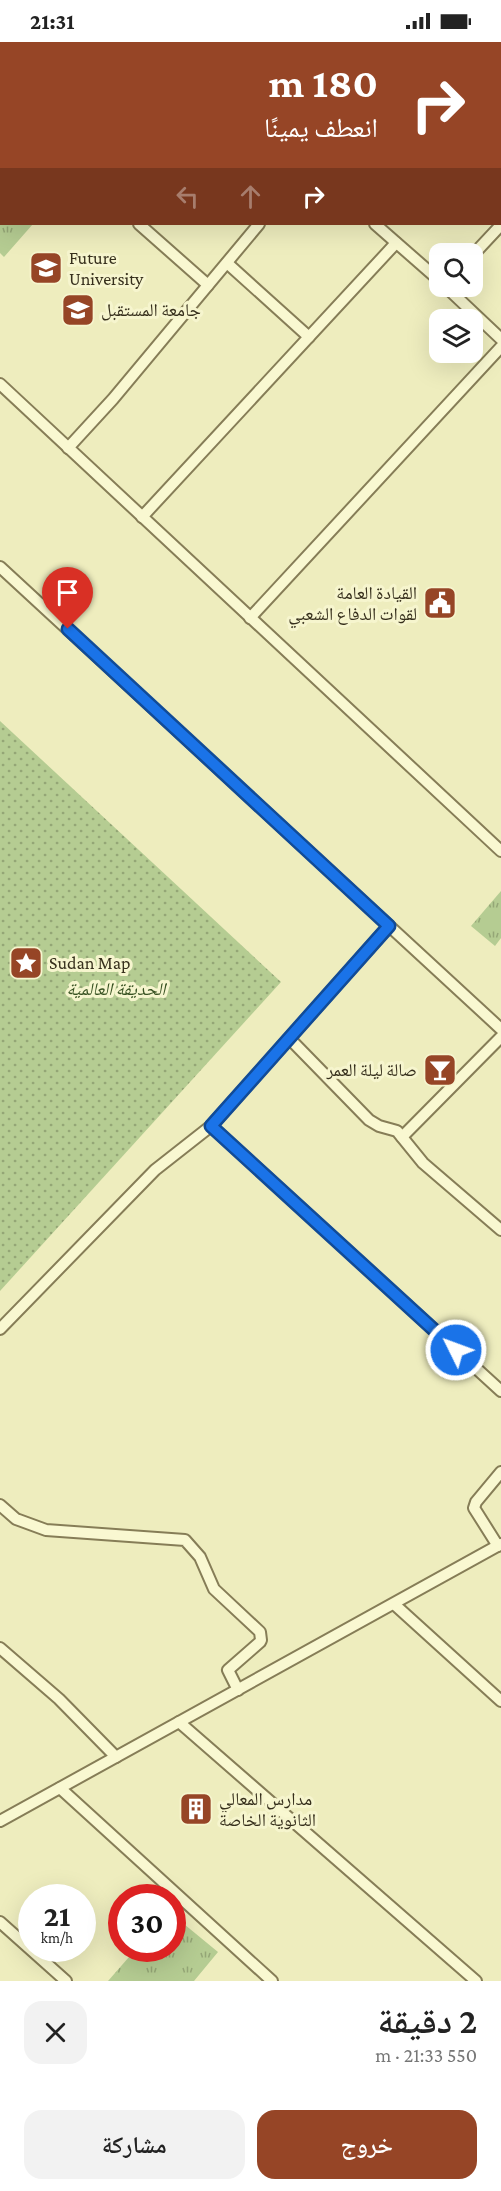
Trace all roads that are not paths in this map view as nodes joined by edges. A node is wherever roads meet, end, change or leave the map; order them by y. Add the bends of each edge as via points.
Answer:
1 (140, 225) edge
2 (258, 225) edge
3 (376, 225) edge
4 (501, 225) edge
5 (396, 243) junction
6 (483, 244) edge
7 (227, 263) junction
8 (429, 272) edge
9 (208, 285) junction
10 (457, 297) edge
11 (309, 337) junction
12 (501, 339) edge
13 (501, 346) edge
14 (0, 384) edge
15 (68, 448) junction
16 (142, 517) junction
17 (0, 567) edge
18 (250, 618) junction
19 (501, 851) edge
20 (389, 926) junction
21 (501, 1029) edge
22 (501, 1037) edge
23 (290, 1039) junction
24 (211, 1126) junction
25 (402, 1137) junction
26 (501, 1230) edge
27 (0, 1329) edge
28 (501, 1391) edge
29 (501, 1472) edge
30 (0, 1505) edge
31 (500, 1545) edge
32 (394, 1604) junction
33 (0, 1648) edge
34 (238, 1690) junction
35 (501, 1701) edge
36 (179, 1722) junction
37 (116, 1757) junction
38 (60, 1788) junction
39 (0, 1821) edge
40 (0, 1922) edge
41 (66, 1981) edge
42 (273, 1981) edge
43 (476, 1981) edge

1 - 9 street
2 - 7 street
3 - 5 street
4 - 6 street
5 - 8 street
5 - 11 street
7 - 9 street
7 - 11 street
9 - 15 street
10 - 12 street
11 - 16 street
13 - 18 street
14 - 15 street
15 - 16 street
16 - 18 street
17 - 20 street
18 - 19 street
20 - 21 street
20 - 23 street
22 - 25 street
23 - 24 street
23 - 25 street via 369,1120 397,1131
24 - 27 street via 155,1170
24 - 28 street
25 - 26 street via 423,1163
29 - 31 street via 474,1508
30 - 34 street via 16,1519 45,1530 185,1539 200,1557 214,1589 260,1632 260,1642 228,1670
31 - 32 street
32 - 34 street
32 - 35 street
33 - 37 street
34 - 36 street
36 - 37 street
36 - 43 street
37 - 38 street
38 - 39 street
38 - 42 street
40 - 41 street

